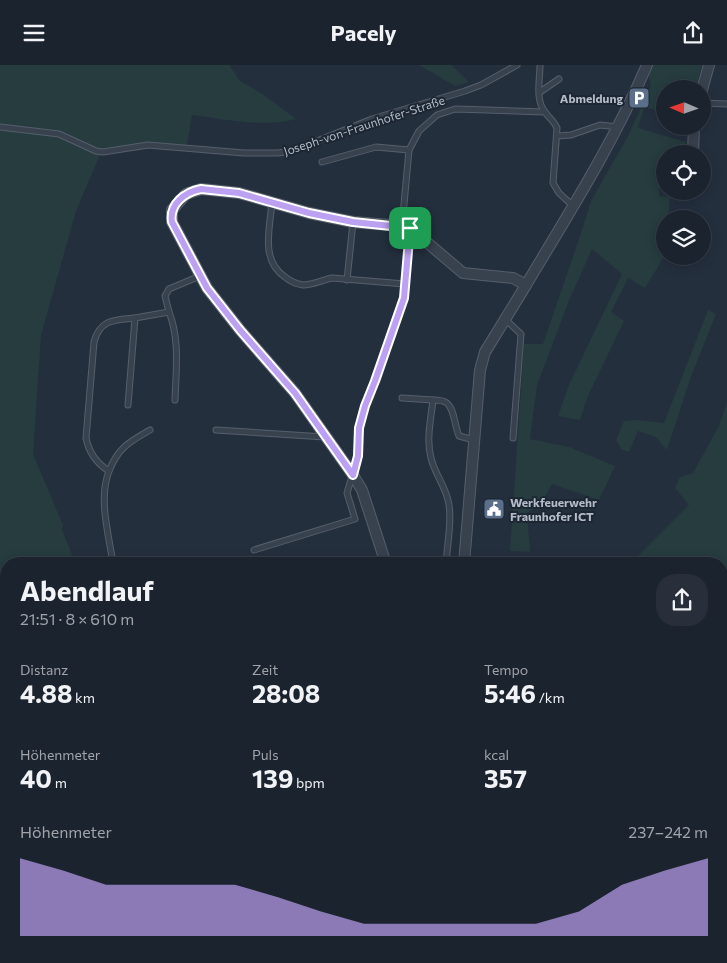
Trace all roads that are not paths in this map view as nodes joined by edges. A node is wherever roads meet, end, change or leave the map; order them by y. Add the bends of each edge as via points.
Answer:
1 (516, 65) edge
2 (540, 65) edge
3 (647, 65) edge
4 (709, 65) edge
5 (559, 79) dead end
6 (705, 80) edge
7 (540, 92) junction
8 (711, 103) edge
9 (727, 104) edge
10 (544, 112) junction
11 (0, 127) edge
12 (619, 127) junction
13 (557, 136) junction
14 (409, 150) junction
15 (322, 162) dead end
16 (272, 202) junction
17 (573, 206) junction
18 (353, 222) junction
19 (406, 227) junction
20 (200, 276) junction
21 (347, 280) junction
22 (405, 284) junction
23 (526, 285) junction
24 (169, 312) junction
25 (135, 318) junction
26 (506, 320) junction
27 (402, 398) dead end
28 (175, 400) dead end
29 (433, 400) junction
30 (128, 405) dead end
31 (150, 430) dead end
32 (216, 430) dead end
33 (327, 437) junction
34 (513, 438) dead end
35 (474, 440) junction
36 (109, 471) junction
37 (353, 475) junction
38 (254, 550) dead end
39 (112, 557) edge
40 (384, 557) edge
41 (447, 557) edge
42 (465, 557) edge

1 - 11 lane, Joseph-von-Fraunhofer-Straße via 465,91 372,119 306,146 278,153 148,145 102,152 58,134
2 - 7 lane
3 - 12 street
4 - 6 street
5 - 7 lane
7 - 10 lane
8 - 9 lane
10 - 13 lane via 554,121
10 - 14 lane via 455,109 438,115 419,131
12 - 13 lane via 600,125 571,135
12 - 17 street
13 - 17 lane via 553,183
14 - 15 lane via 376,147
14 - 19 lane
16 - 18 street
16 - 20 street via 239,193 201,189 186,194 176,203 172,222
16 - 21 lane via 268,254 273,266 292,282 302,285 332,278
17 - 23 street
18 - 19 street
18 - 21 lane
19 - 22 lane
19 - 23 street via 463,273 513,278
20 - 24 lane via 169,289 165,296
20 - 33 street
21 - 22 lane
22 - 37 lane via 404,298 359,428 358,456
23 - 26 street
24 - 25 lane
24 - 28 lane via 174,324 176,347
25 - 30 lane
25 - 36 lane via 114,320 103,325 94,342 86,438 95,459
26 - 34 lane via 521,334
26 - 35 street via 485,352 480,370
27 - 29 lane
29 - 35 lane via 451,406 459,436
29 - 41 lane via 429,445 431,459 449,503
31 - 36 lane via 122,448
32 - 33 lane
33 - 37 street
35 - 42 street
36 - 39 lane via 105,488
37 - 38 lane via 347,493 355,519
37 - 40 street via 362,490

